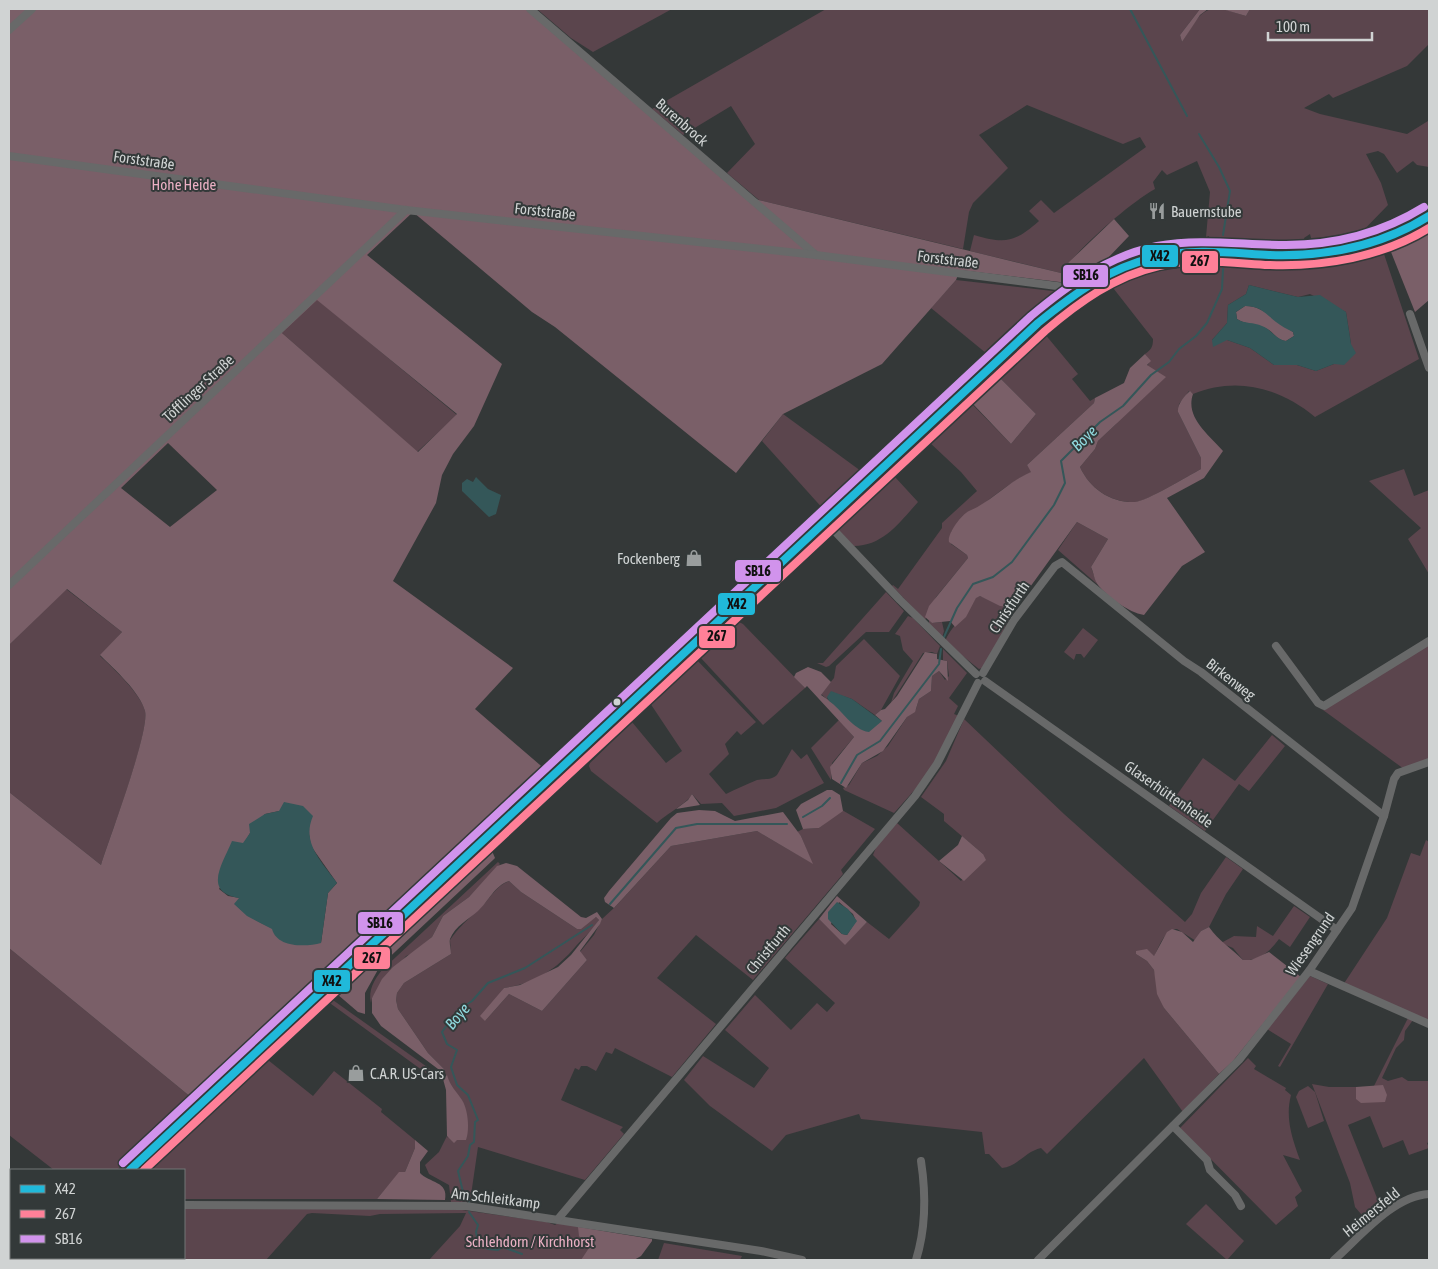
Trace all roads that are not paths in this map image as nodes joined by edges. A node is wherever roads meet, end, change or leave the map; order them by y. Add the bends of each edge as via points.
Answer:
1 (32, 9) edge
2 (530, 9) edge
3 (9, 30) edge
4 (9, 156) edge
5 (406, 210) junction
6 (1429, 216) edge
7 (816, 255) junction
8 (1080, 289) junction
9 (1410, 314) dead end
10 (1429, 368) edge
11 (826, 522) junction
12 (1062, 562) joint
13 (9, 585) edge
14 (1429, 641) edge
15 (1276, 646) dead end
16 (981, 678) junction
17 (1429, 762) edge
18 (1384, 816) junction
19 (1338, 930) junction
20 (1309, 972) junction
21 (1429, 1024) edge
22 (1174, 1126) junction
23 (921, 1161) dead end
24 (131, 1169) edge
25 (1429, 1194) edge
26 (185, 1204) edge
27 (1241, 1206) dead end
28 (558, 1219) junction
29 (802, 1260) edge
30 (916, 1260) edge
31 (1038, 1260) edge
32 (1334, 1260) edge

1 - 3 street
2 - 7 street, Burenbrock
4 - 5 street, Forststraße
5 - 7 street, Forststraße
5 - 13 street, Töfflinger Straße
6 - 8 main road via 1382,240 1351,249 1299,255 1209,251 1178,253 1149,258 1113,271
7 - 8 street, Forststraße
8 - 11 main road via 1038,323
9 - 10 street
11 - 16 street, Glaserhüttenheide
11 - 24 main road
12 - 16 street, Christfurth via 1055,566 1014,620
12 - 18 street, Birkenweg
14 - 15 street via 1324,706 1318,703
16 - 19 street, Glaserhüttenheide
16 - 28 street, Christfurth via 937,764 915,796
17 - 18 street, Wiesengrund via 1396,776
18 - 19 street, Wiesengrund via 1352,908
19 - 20 street, Wiesengrund
20 - 21 street
20 - 22 street, Wiesengrund via 1239,1060
22 - 27 street via 1207,1160 1210,1170 1235,1195
22 - 31 street, Wiesengrund
23 - 30 street via 923,1234
25 - 32 street, Heimersfeld via 1402,1201
26 - 28 street, Am Schleitkamp via 466,1206
28 - 29 street, Am Schleitkamp

